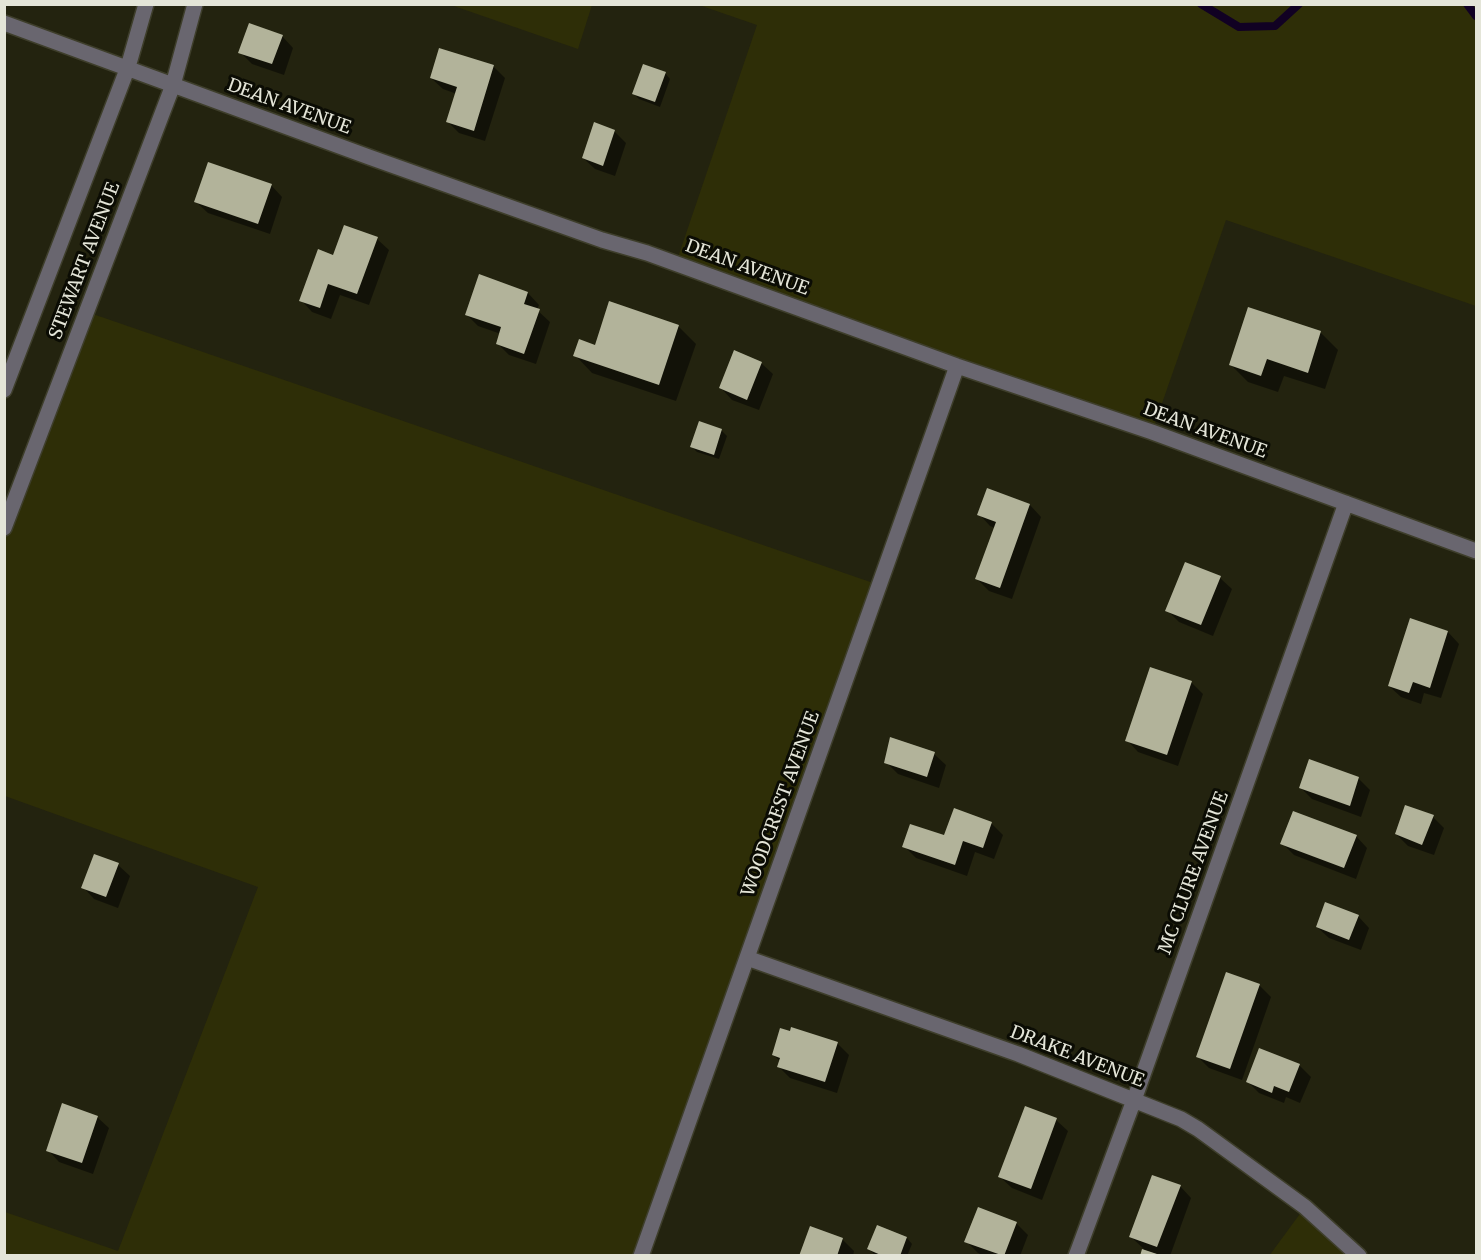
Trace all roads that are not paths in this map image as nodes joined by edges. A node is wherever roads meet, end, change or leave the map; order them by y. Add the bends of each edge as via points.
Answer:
1 (146, 4) edge
2 (195, 4) edge
3 (4, 23) edge
4 (128, 67) junction
5 (173, 85) junction
6 (957, 366) junction
7 (4, 390) edge
8 (1346, 503) junction
9 (5, 525) edge
10 (1476, 551) edge
11 (747, 958) junction
12 (1134, 1100) junction
13 (641, 1256) edge
14 (1076, 1256) edge
15 (1359, 1256) edge

1 - 4 street, STEWART AVENUE
2 - 5 street, STEWART AVENUE
3 - 4 street, DEAN AVENUE
4 - 5 street, DEAN AVENUE
4 - 7 street, STEWART AVENUE
5 - 6 street, DEAN AVENUE
5 - 9 street, STEWART AVENUE
6 - 8 street, DEAN AVENUE
6 - 11 street, WOODCREST AVENUE
8 - 10 street, DEAN AVENUE
8 - 12 street, MC CLURE AVENUE
11 - 12 street, DRAKE AVENUE via 1018,1054
11 - 13 street, WOODCREST AVENUE
12 - 14 street, MC CLURE AVENUE
12 - 15 street, DRAKE AVENUE via 1198,1129 1305,1207

